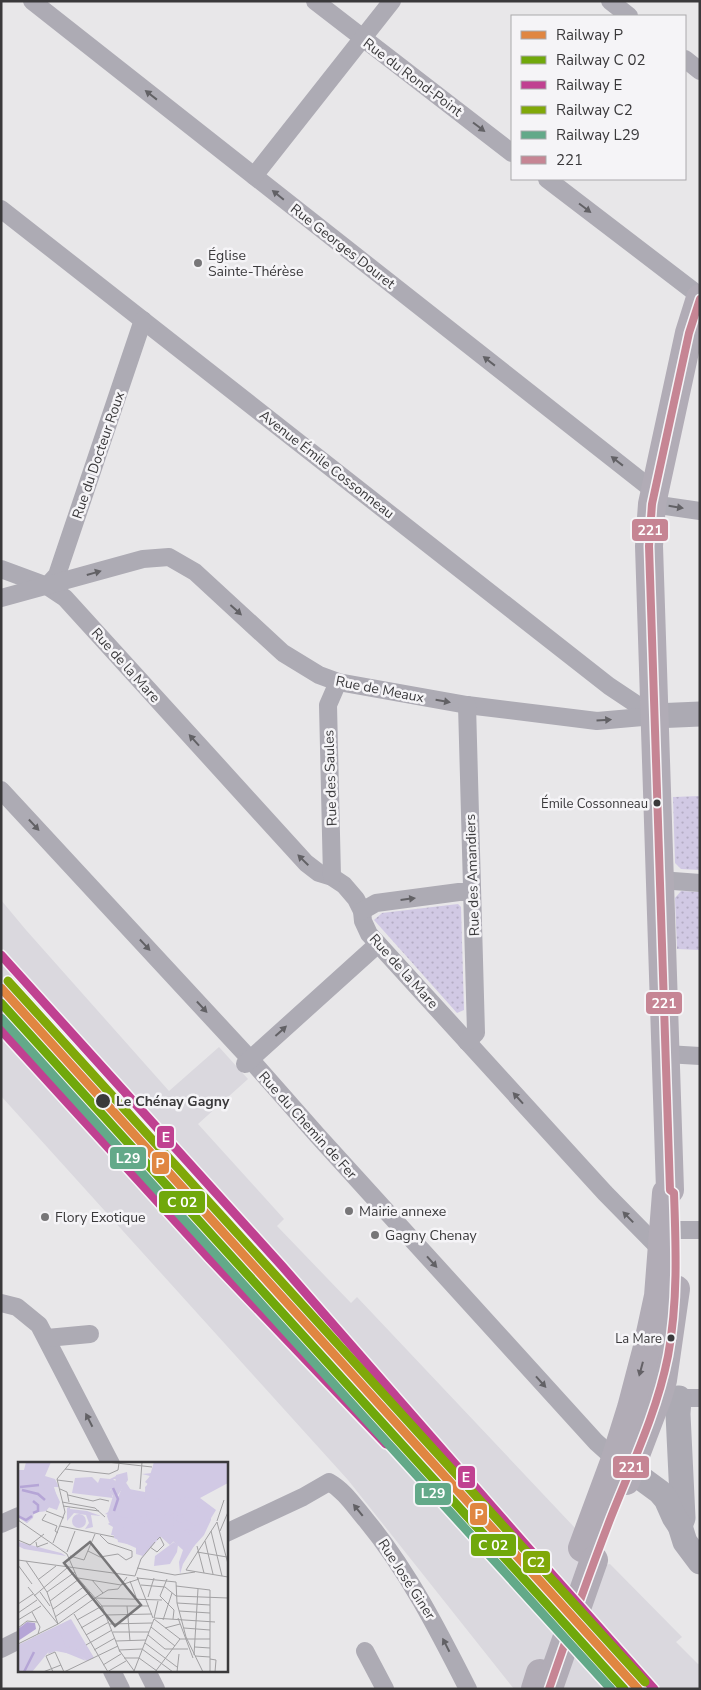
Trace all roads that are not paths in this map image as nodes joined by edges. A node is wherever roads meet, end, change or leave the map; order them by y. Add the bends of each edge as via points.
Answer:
1 (32, 1) edge
2 (315, 1) edge
3 (392, 1) edge
4 (610, 1) edge
5 (628, 15) edge
6 (362, 38) junction
7 (686, 60) edge
8 (700, 71) edge
9 (511, 152) edge
10 (254, 176) junction
11 (548, 180) edge
12 (1, 209) edge
13 (700, 297) edge
14 (144, 320) junction
15 (694, 334) edge
16 (653, 498) junction
17 (700, 511) edge
18 (1, 569) edge
19 (48, 586) junction
20 (1, 598) edge
21 (338, 682) junction
22 (467, 705) junction
23 (700, 714) edge
24 (654, 716) junction
25 (1, 790) edge
26 (332, 877) junction
27 (660, 880) junction
28 (700, 883) edge
29 (472, 892) junction
30 (362, 911) junction
31 (378, 944) junction
32 (468, 1042) junction
33 (666, 1054) junction
34 (700, 1056) edge
35 (248, 1062) junction
36 (675, 1238) edge
37 (6, 1304) edge
38 (90, 1334) dead end
39 (46, 1338) junction
40 (667, 1398) edge
41 (679, 1429) junction
42 (110, 1462) edge
43 (630, 1470) junction
44 (18, 1516) edge
45 (1, 1524) edge
46 (680, 1526) junction
47 (228, 1532) edge
48 (700, 1562) edge
49 (18, 1640) edge
50 (1, 1649) edge
51 (365, 1651) dead end
52 (112, 1672) edge
53 (148, 1672) edge
54 (543, 1684) edge
55 (121, 1689) edge
56 (156, 1689) edge
57 (384, 1689) edge
58 (468, 1689) edge

10 -> 1 street, Rue Georges Douret
2 - 6 street, Rue du Rond-Point
3 - 6 street
4 - 5 street
6 -> 9 street, Rue du Rond-Point
6 - 10 street
7 - 8 street
16 -> 10 street, Rue Georges Douret
11 -> 13 street
12 - 14 street, Avenue Émile Cossonneau
13 - 15 main road
14 - 19 street, Rue du Docteur Roux via 57,574
14 - 24 street, Avenue Émile Cossonneau via 609,686
15 - 16 main road
16 -> 17 street
16 - 24 main road via 650,546
18 - 19 street, Rue de la Mare
19 - 20 street, Rue de Meaux
19 -> 21 street, Rue de Meaux via 143,559 168,557 195,572 284,653
26 -> 19 street, Rue de la Mare via 306,864 65,598
21 -> 22 street, Rue de Meaux
21 - 26 street, Rue des Saules via 328,705
22 -> 24 street, Rue de Meaux via 597,721
22 - 29 street, Rue des Amandiers
23 - 24 street
24 - 27 main road
25 -> 35 street, Rue du Chemin de Fer
26 - 30 street, Rue de la Mare via 344,885
27 - 28 street
27 - 33 main road
30 -> 29 street via 376,903
29 - 32 street, Rue des Amandiers via 476,1033
30 - 31 street, Rue de la Mare via 369,934
31 - 32 street, Rue de la Mare
35 -> 31 street
36 -> 32 street, Rue de la Mare via 604,1193
33 - 34 street
33 - 36 main road via 670,1190 666,1193
35 -> 43 street, Rue du Chemin de Fer via 596,1442
36 - 40 main road via 676,1288 663,1380
36 -> 40 main road via 647,1347
37 - 39 street via 17,1307 39,1325
38 - 39 street
42 -> 39 street
40 - 41 street
40 - 43 main road
41 - 43 street via 673,1452 665,1465
41 - 46 street via 683,1518
43 - 46 street via 666,1499
43 - 54 main road, bridge via 588,1554
44 - 45 street
46 - 48 street via 685,1542
58 -> 47 street, Rue José Giner via 433,1619 398,1562 340,1488 329,1482
49 - 50 street
51 - 57 street
52 - 55 street
53 - 56 street

